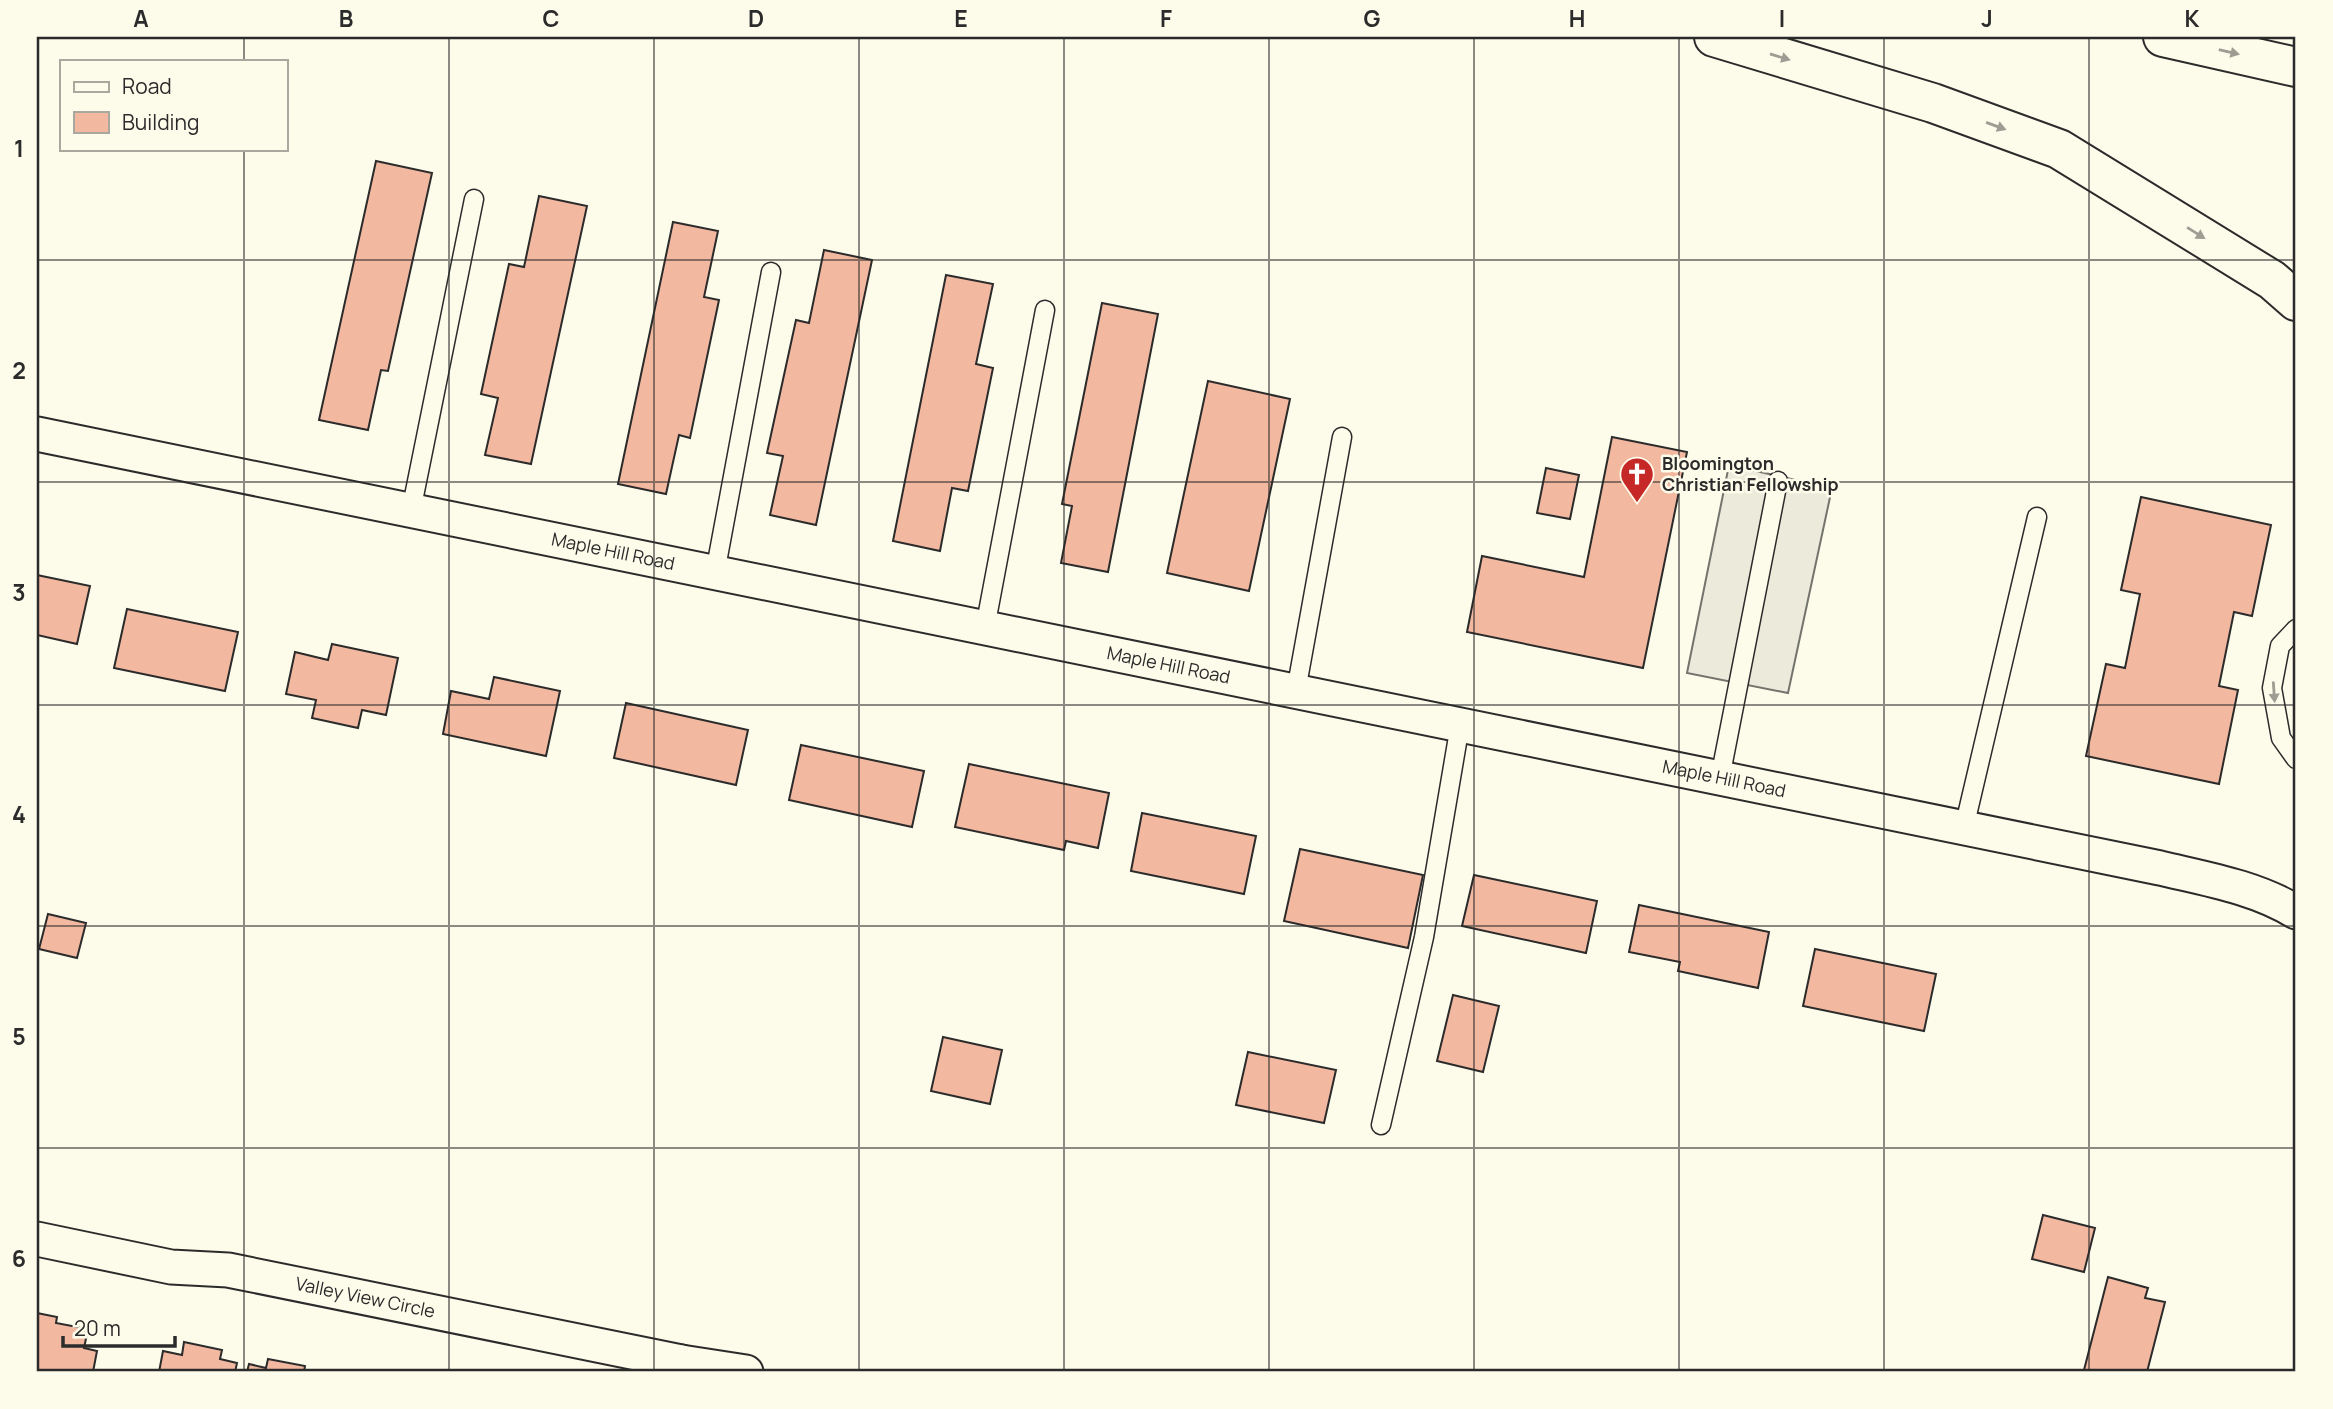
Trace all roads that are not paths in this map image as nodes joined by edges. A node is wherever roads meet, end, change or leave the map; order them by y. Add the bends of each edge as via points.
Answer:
1 (1714, 37) edge
2 (2163, 37) edge
3 (2296, 66) edge
4 (474, 199) dead end
5 (771, 272) dead end
6 (2296, 301) edge
7 (1045, 310) dead end
8 (37, 435) edge
9 (1342, 437) dead end
10 (1778, 481) dead end
11 (411, 511) junction
12 (2037, 517) dead end
13 (715, 573) junction
14 (985, 628) junction
15 (2296, 629) edge
16 (1296, 691) junction
17 (1460, 725) junction
18 (2296, 759) edge
19 (1720, 778) junction
20 (1964, 828) junction
21 (2296, 912) edge
22 (1381, 1125) dead end
23 (37, 1238) edge
24 (680, 1367) edge
25 (746, 1372) edge

1 -> 6 highway via 1933,103 2059,149 2272,280
2 -> 3 highway
4 - 11 lane
5 - 13 lane
7 - 14 lane
8 - 11 street, Maple Hill Road
9 - 16 lane
10 - 19 lane
11 - 13 street, Maple Hill Road
12 - 20 lane
13 - 14 street, Maple Hill Road
14 - 16 street, Maple Hill Road
15 -> 18 lane via 2280,646 2272,688 2281,738
16 - 17 street, Maple Hill Road
17 - 19 street, Maple Hill Road
17 - 22 lane via 1424,937
19 - 20 street, Maple Hill Road
20 - 21 street, Maple Hill Road via 2248,889
23 - 24 street, Valley View Circle via 171,1267 228,1270
24 - 25 street, Valley View Circle

